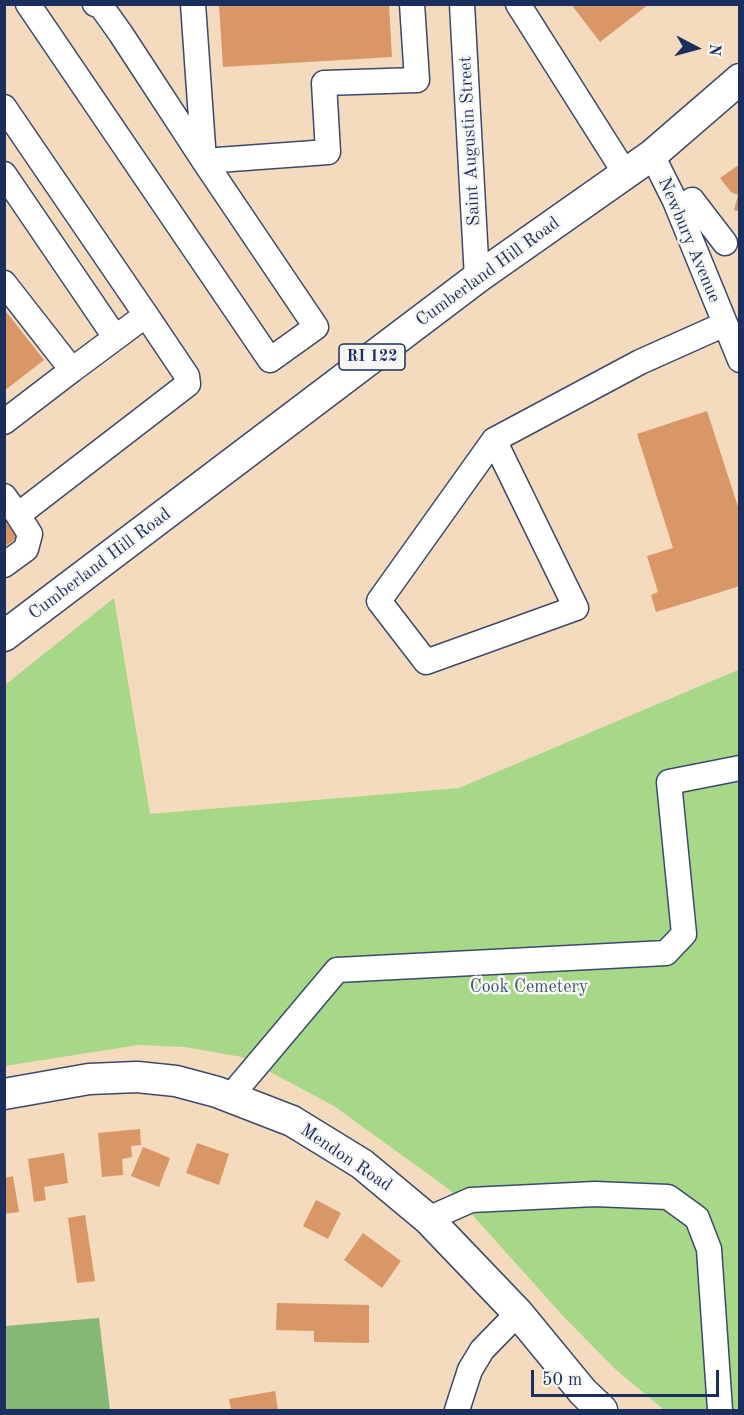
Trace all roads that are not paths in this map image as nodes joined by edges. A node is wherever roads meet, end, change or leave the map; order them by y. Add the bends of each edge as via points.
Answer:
1 (28, 4) edge
2 (95, 4) edge
3 (120, 4) edge
4 (193, 4) edge
5 (412, 4) edge
6 (462, 4) edge
7 (518, 4) edge
8 (122, 34) junction
9 (740, 79) edge
10 (4, 107) edge
11 (652, 154) junction
12 (204, 161) junction
13 (625, 173) junction
14 (4, 174) edge
15 (692, 200) dead end
16 (693, 246) junction
17 (732, 249) edge
18 (477, 278) junction
19 (4, 283) edge
20 (146, 315) junction
21 (725, 324) junction
22 (115, 336) junction
23 (740, 360) edge
24 (72, 370) junction
25 (4, 422) edge
26 (494, 440) junction
27 (11, 506) edge
28 (4, 565) edge
29 (4, 636) edge
30 (740, 768) edge
31 (4, 1094) edge
32 (230, 1097) junction
33 (428, 1219) junction
34 (518, 1313) junction
35 (456, 1410) edge
36 (602, 1410) edge
37 (720, 1410) edge

1 - 12 street via 270,360 316,327
2 - 8 street via 101,6
3 - 8 street
4 - 12 street
5 - 12 street via 417,80 324,83 328,152
6 - 18 street, Saint Augustin Street
7 - 13 street
8 - 12 street
9 - 11 main road, Cumberland Hill Road / RI 122
10 - 20 street
11 - 13 main road, Cumberland Hill Road / RI 122
11 - 16 street, Newbury Avenue
13 - 18 main road, Cumberland Hill Road / RI 122
14 - 22 street
15 - 17 street
16 - 17 street
16 - 21 street, Newbury Avenue
18 - 29 main road, Cumberland Hill Road / RI 122
19 - 24 street
20 - 22 street
20 - 27 street via 187,376 188,384
21 - 23 street, Newbury Avenue
21 - 26 street via 640,362
22 - 24 street
24 - 25 street
26 - 26 street via 378,601 426,663 576,608
27 - 28 street via 30,534 26,549
30 - 32 street via 669,782 684,934 666,953 337,970
31 - 32 main road, Mendon Road via 89,1079 137,1077 176,1081
32 - 33 main road, Mendon Road via 292,1121 327,1142 362,1164
33 - 34 main road, Mendon Road
33 - 37 street via 471,1200 595,1194 668,1197 697,1218 709,1249
34 - 35 street via 482,1350 470,1370
34 - 36 main road, Mendon Road

